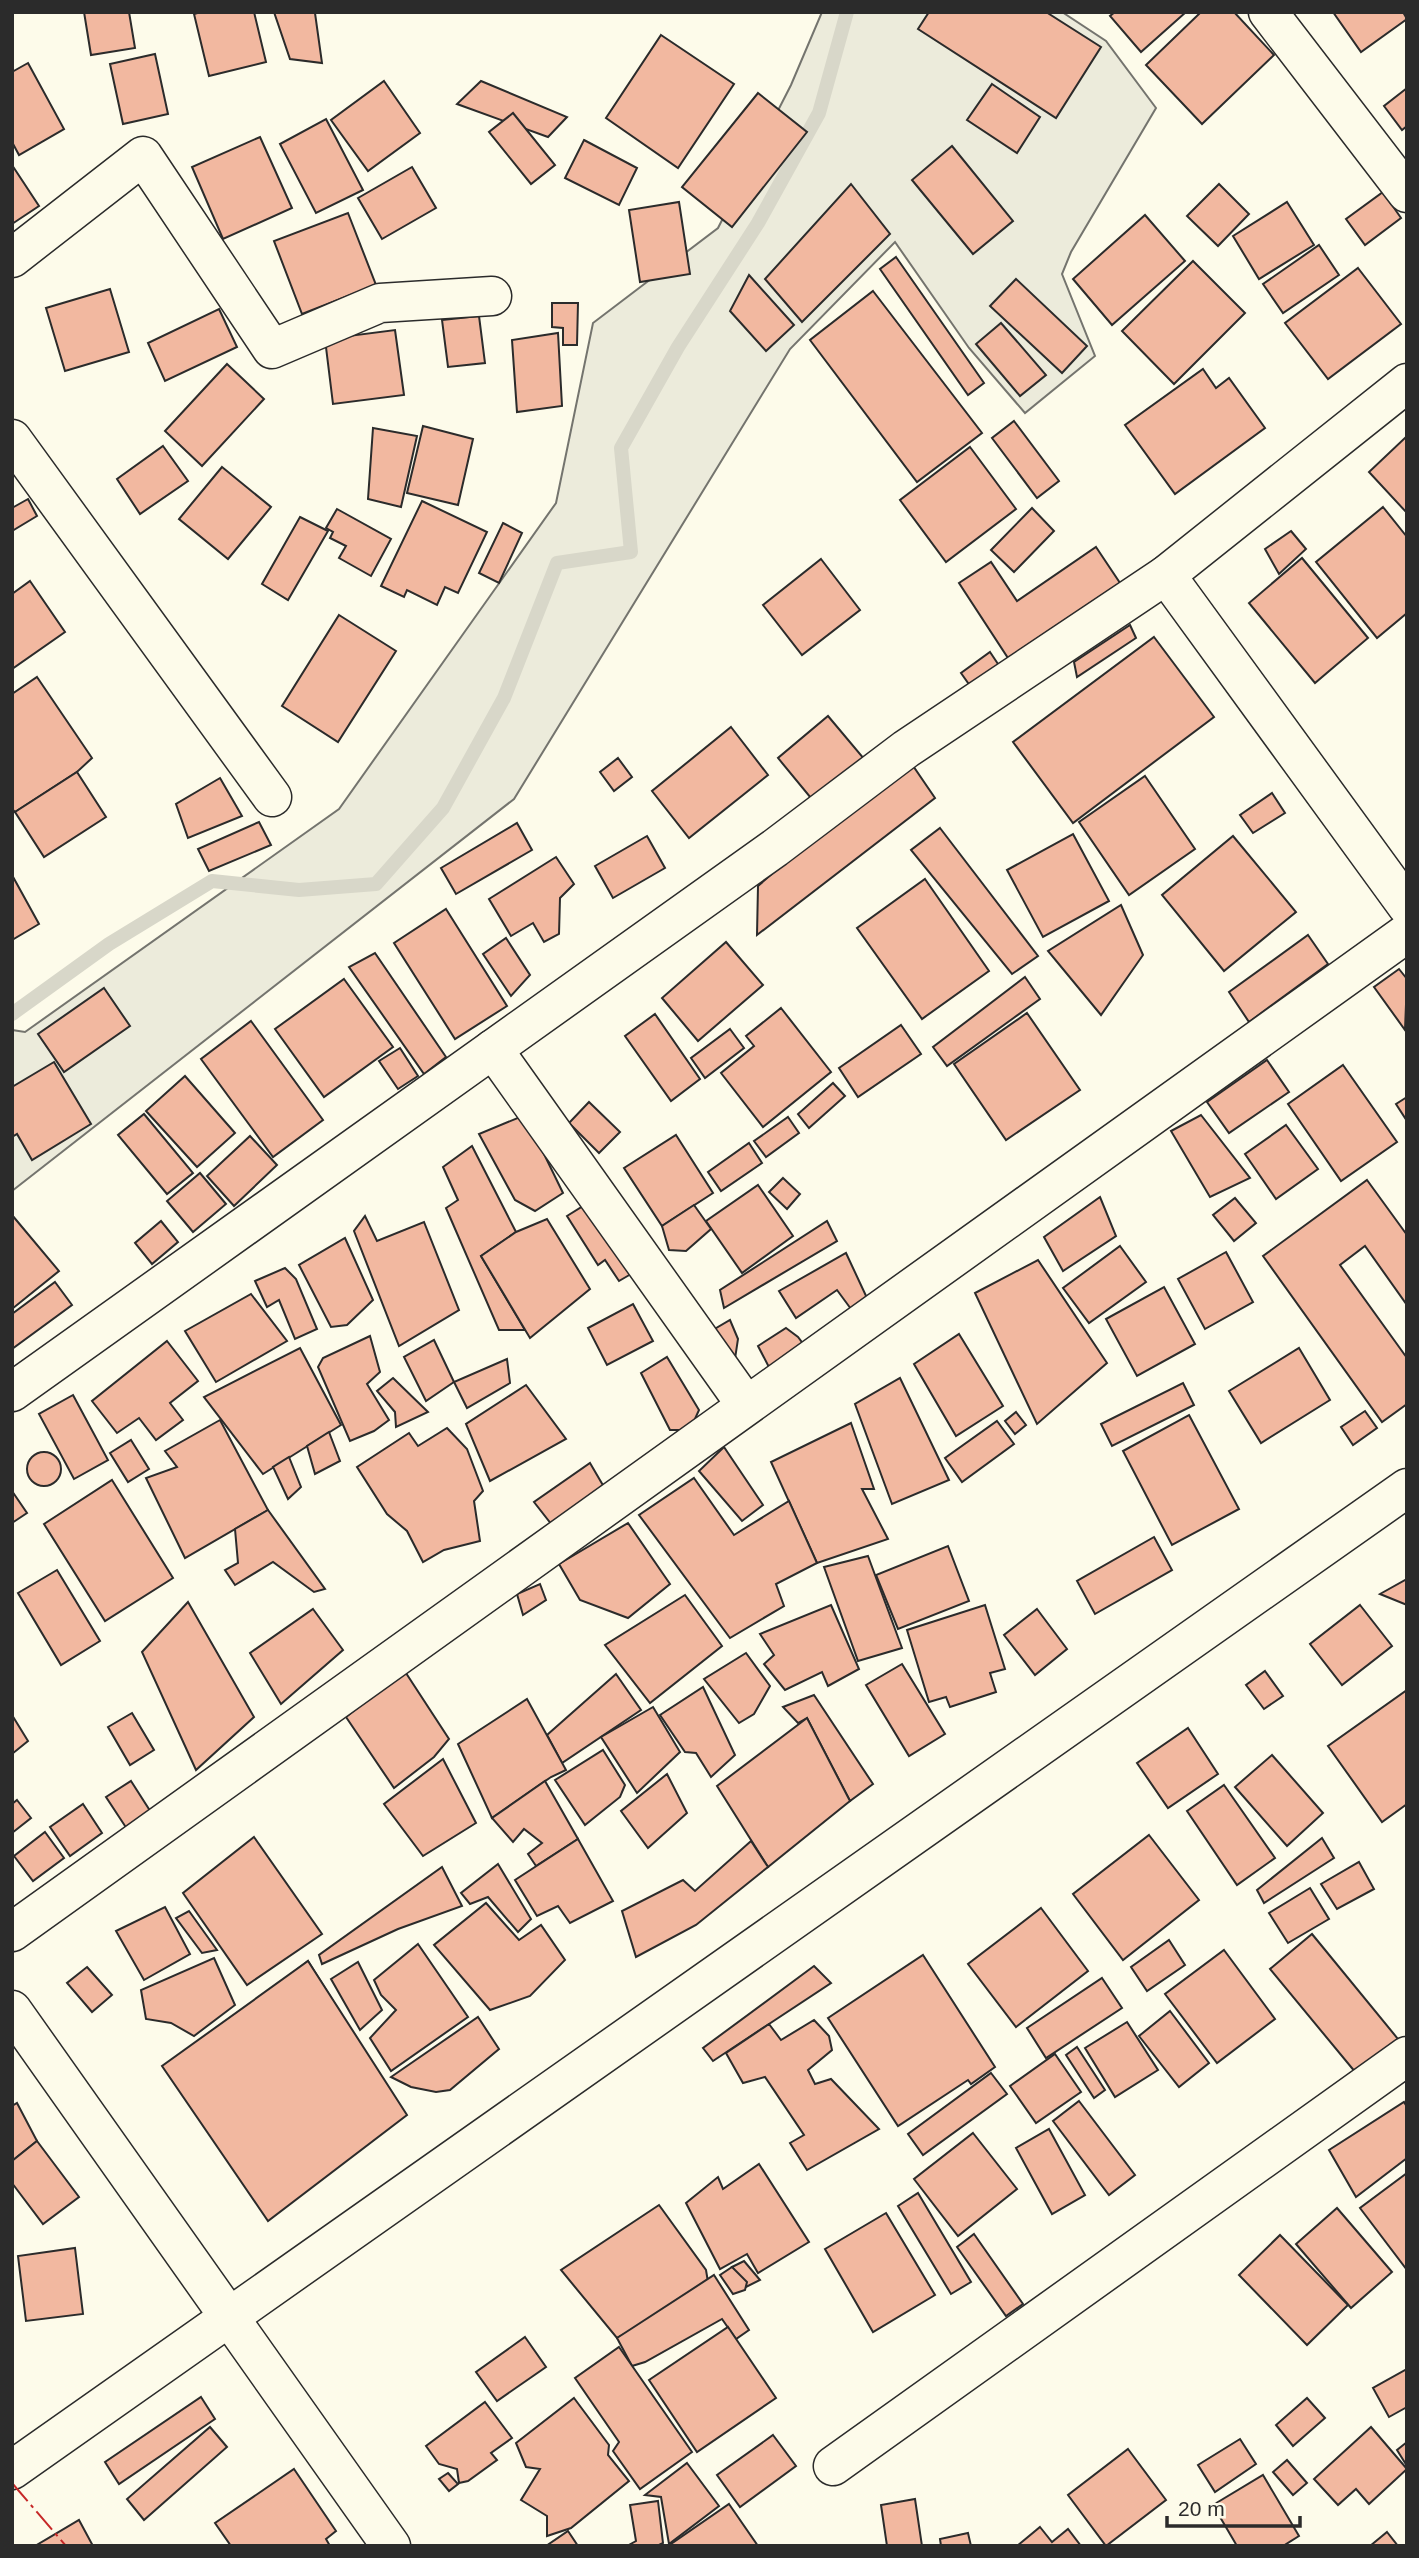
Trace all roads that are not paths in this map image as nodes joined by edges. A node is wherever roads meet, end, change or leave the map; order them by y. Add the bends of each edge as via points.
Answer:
1 (1268, 12) edge
2 (1407, 193) edge
3 (12, 258) edge
4 (492, 296) dead end
5 (1407, 383) edge
6 (12, 439) edge
7 (1166, 575) junction
8 (272, 797) dead end
9 (1407, 906) edge
10 (1407, 933) edge
11 (492, 1049) junction
12 (12, 1392) edge
13 (746, 1405) junction
14 (1407, 1488) edge
15 (12, 1931) edge
16 (12, 2010) edge
17 (1407, 2056) edge
18 (230, 2318) junction
19 (833, 2466) dead end
20 (12, 2470) edge
21 (391, 2546) edge

1 - 2 street
3 - 4 street via 143,156 272,349 380,303
5 - 7 street
6 - 8 street
7 - 9 street
7 - 11 street via 906,749
10 - 13 street
11 - 12 street
11 - 13 street
13 - 15 street
14 - 18 street
16 - 18 street
17 - 19 street
18 - 20 street
18 - 21 street

